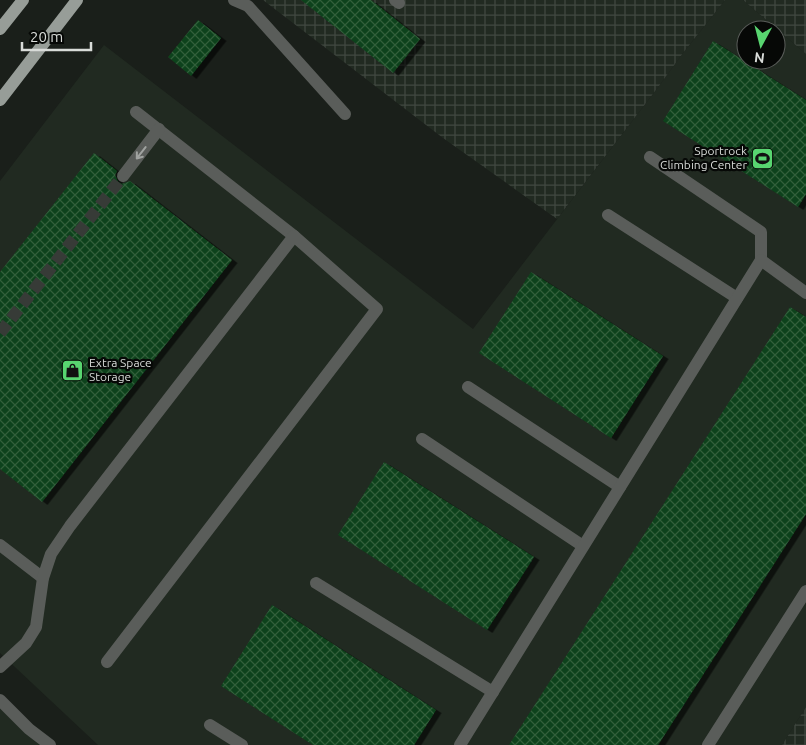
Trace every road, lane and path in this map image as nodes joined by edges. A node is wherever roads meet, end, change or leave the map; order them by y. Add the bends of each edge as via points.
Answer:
1 (23, 0) edge
2 (77, 0) edge
3 (234, 0) edge
4 (0, 29) edge
5 (0, 100) edge
6 (136, 112) dead end
7 (345, 114) dead end
8 (159, 130) junction
9 (650, 158) dead end
10 (123, 176) tunnel mouth
11 (608, 215) dead end
12 (294, 236) junction
13 (761, 260) junction
14 (806, 293) edge
15 (737, 298) junction
16 (468, 386) dead end
17 (422, 439) dead end
18 (620, 486) junction
19 (0, 545) edge
20 (583, 546) junction
21 (43, 578) junction
22 (316, 583) dead end
23 (806, 591) edge
24 (107, 662) dead end
25 (0, 666) edge
26 (493, 692) junction
27 (0, 700) edge
28 (210, 725) dead end
29 (50, 745) edge
30 (242, 745) edge
31 (460, 745) edge
32 (708, 745) edge

1 - 4 main road
2 - 5 main road
3 - 7 street via 248,6
6 - 8 street
8 -> 10 street
8 - 12 street
9 - 13 street via 761,232
11 - 15 street
12 - 21 street via 70,526 52,554
12 - 24 street via 377,309
13 - 14 street
13 - 15 street
15 - 18 street
16 - 18 street
17 - 20 street
18 - 20 street
19 - 21 street
20 - 26 street
21 - 25 street via 36,627 26,643
22 - 26 street
23 - 32 street
26 - 31 street
27 - 29 street
28 - 30 street

